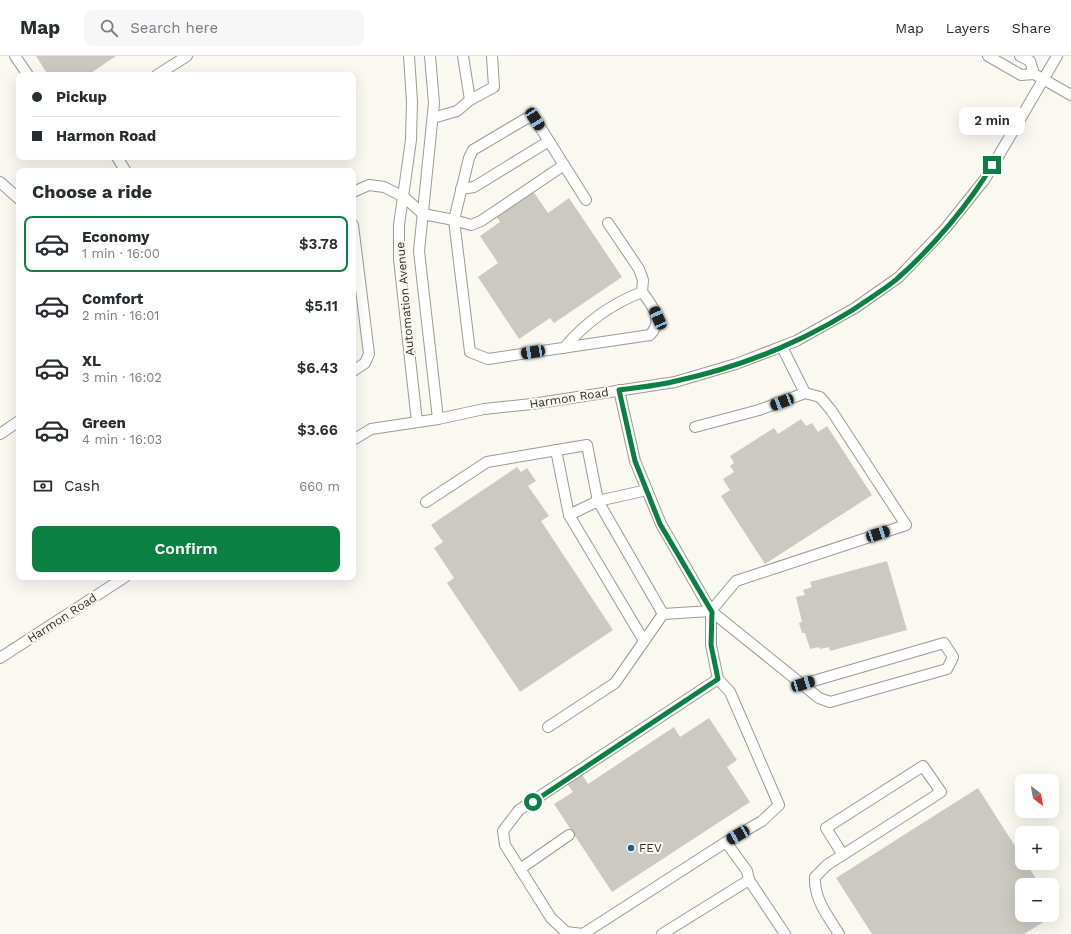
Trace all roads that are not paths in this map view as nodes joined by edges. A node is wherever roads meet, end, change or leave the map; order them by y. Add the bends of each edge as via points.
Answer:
1 (15, 56) edge
2 (187, 56) edge
3 (408, 56) edge
4 (430, 56) edge
5 (463, 56) edge
6 (492, 56) edge
7 (988, 56) edge
8 (1020, 56) edge
9 (1057, 56) edge
10 (26, 72) edge
11 (162, 72) edge
12 (1039, 77) junction
13 (1071, 95) edge
14 (470, 100) junction
15 (433, 118) junction
16 (548, 141) junction
17 (564, 165) junction
18 (0, 182) edge
19 (461, 189) junction
20 (356, 191) edge
21 (16, 196) edge
22 (404, 197) junction
23 (586, 200) dead end
24 (423, 214) junction
25 (454, 220) junction
26 (608, 223) dead end
27 (356, 249) edge
28 (642, 292) junction
29 (782, 347) junction
30 (564, 348) junction
31 (356, 369) edge
32 (619, 390) junction
33 (804, 393) junction
34 (438, 419) junction
35 (417, 422) junction
36 (16, 423) edge
37 (695, 427) dead end
38 (0, 434) edge
39 (356, 438) edge
40 (556, 450) junction
41 (647, 490) junction
42 (598, 501) junction
43 (426, 502) dead end
44 (569, 515) junction
45 (120, 580) edge
46 (712, 612) junction
47 (663, 614) junction
48 (644, 640) junction
49 (0, 658) edge
50 (718, 679) junction
51 (803, 684) junction
52 (548, 727) dead end
53 (569, 835) dead end
54 (726, 842) junction
55 (843, 855) junction
56 (520, 869) junction
57 (749, 880) junction
58 (662, 934) edge
59 (785, 934) edge
60 (839, 934) edge

1 - 10 street
2 - 11 street
3 - 22 street, Automation Avenue via 412,101 411,140
4 - 15 street, Automation Avenue
5 - 14 street
6 - 14 street via 494,87
7 - 12 street via 1022,75
8 - 12 street via 1030,61
9 - 12 street, Harmon Road
12 - 13 street
12 - 29 street, Harmon Road via 984,179 945,229 899,277 855,308
14 - 15 street via 457,111
15 - 24 street, Automation Avenue
16 - 17 street
16 - 19 street via 474,187
16 - 19 street via 535,119 527,118 474,150 469,158
17 - 23 street
17 - 25 street via 481,221 471,225
18 - 21 street
19 - 25 street
20 - 22 street via 369,185 384,187
22 - 24 street
22 - 35 street, Automation Avenue via 399,225 399,259
24 - 25 street
24 - 34 street, Automation Avenue via 419,251
25 - 30 street via 470,352 488,359
26 - 28 street via 639,269 643,280
27 - 31 street via 369,354 365,363
28 - 30 street via 622,299 579,330
28 - 30 street via 658,318 656,329 650,336
29 - 32 street, Harmon Road via 675,382
29 - 33 street
32 - 34 street, Harmon Road via 484,409
32 - 41 street via 635,461
33 - 37 street via 759,410
33 - 46 street via 820,398 831,410 906,525 736,581
34 - 35 street, Harmon Road
35 - 39 street, Harmon Road via 372,430
36 - 38 street
40 - 42 street via 587,445
40 - 43 street via 487,462
40 - 44 street
41 - 42 street
41 - 46 street via 660,524
42 - 44 street
42 - 47 street
44 - 48 street
45 - 49 street, Harmon Road
46 - 47 street
46 - 50 street via 711,645
46 - 51 street
47 - 48 street
48 - 52 street via 615,683
50 - 54 street via 730,692 779,805 762,821
50 - 56 street via 519,810 503,831 505,845
51 - 51 street via 819,698 830,702 946,669 953,657 944,643
53 - 56 street
54 - 56 street via 583,934 566,932 551,918
54 - 57 street via 747,871
55 - 55 street via 941,792 923,766 826,828
55 - 60 street via 827,865 815,877 818,901
57 - 58 street
57 - 59 street

